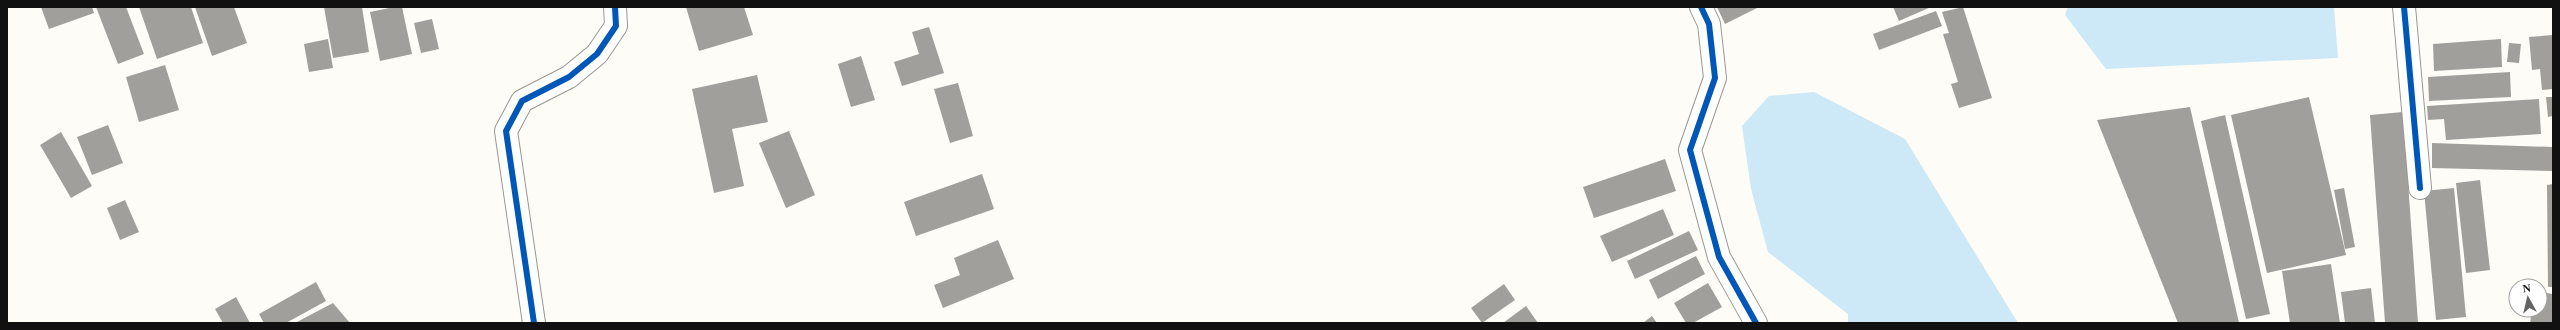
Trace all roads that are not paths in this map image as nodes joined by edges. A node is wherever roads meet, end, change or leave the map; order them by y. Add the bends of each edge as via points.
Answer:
1 (615, 7) edge
2 (1701, 7) edge
3 (2404, 7) edge
4 (2420, 188) dead end
5 (534, 323) edge
6 (1756, 323) edge

1 - 5 street via 616,26 597,54 568,77 522,101 506,131
2 - 6 street via 1709,24 1715,78 1690,150 1718,257
3 - 4 street

